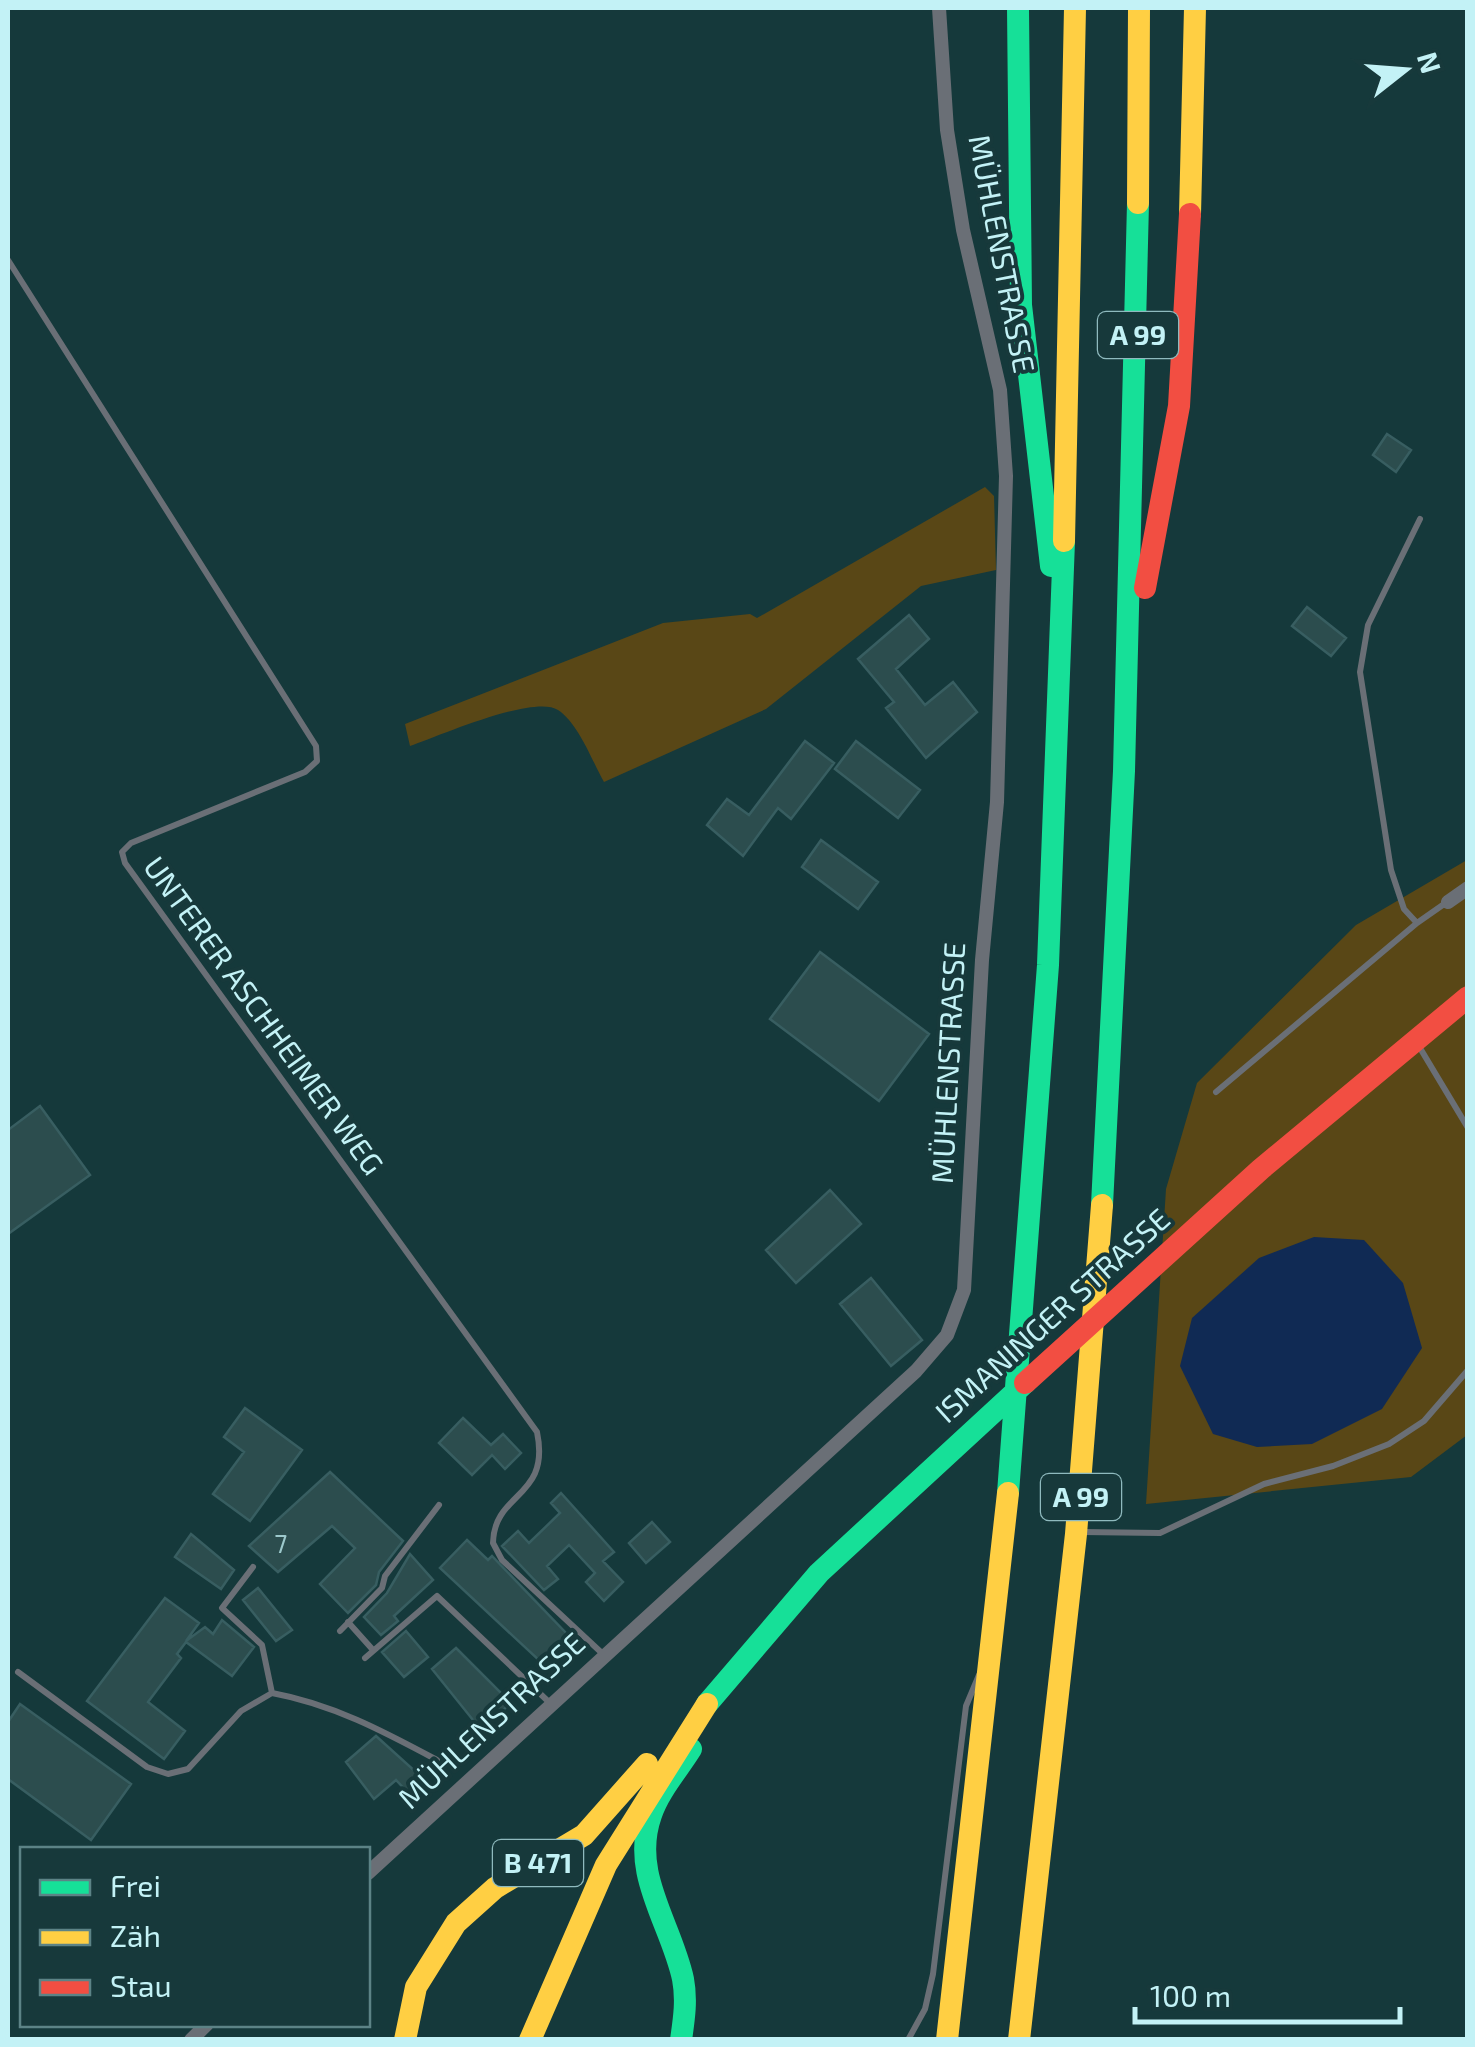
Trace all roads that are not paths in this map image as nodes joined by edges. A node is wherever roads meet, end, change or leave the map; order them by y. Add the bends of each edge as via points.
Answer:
1 (939, 8) edge
2 (1018, 8) edge
3 (1074, 8) edge
4 (1139, 8) edge
5 (1195, 8) edge
6 (8, 260) edge
7 (1420, 519) dead end
8 (1062, 655) junction
9 (1131, 662) junction
10 (1468, 888) edge
11 (1448, 902) joint
12 (1418, 923) junction
13 (1468, 998) edge
14 (1414, 1038) junction
15 (1216, 1092) dead end
16 (1468, 1128) edge
17 (1468, 1370) edge
18 (439, 1505) dead end
19 (1078, 1532) junction
20 (253, 1566) dead end
21 (348, 1622) junction
22 (340, 1631) dead end
23 (998, 1632) junction
24 (373, 1650) junction
25 (604, 1655) junction
26 (365, 1658) dead end
27 (18, 1672) dead end
28 (272, 1693) junction
29 (552, 1705) junction
30 (705, 1706) junction
31 (437, 1760) dead end
32 (370, 1871) edge
33 (404, 2040) edge
34 (530, 2040) edge
35 (681, 2040) edge
36 (908, 2040) edge
37 (946, 2040) edge
38 (1019, 2040) edge

1 - 25 street, MÜHLENSTRASSE via 948,130 1000,390 1006,476 998,802 964,1290 947,1336 916,1370
2 - 8 main road via 1021,305
3 - 8 main road, A 99
4 - 9 main road, A 99
5 - 9 main road via 1180,406
6 - 25 lane, UNTERER ASCHHEIMER WEG via 316,746 318,761 305,772 131,843 122,852 124,863 537,1432 538,1474 501,1515 493,1542 502,1560
7 - 12 lane via 1368,625 1360,672 1390,870 1404,909
8 - 23 main road, A 99 via 1041,1086
9 - 19 main road, A 99
10 - 11 street
11 - 12 lane
12 - 15 lane
13 - 14 main road, ISMANINGER STRASSE / B 471
14 - 16 lane
14 - 30 main road, ISMANINGER STRASSE / B 471 via 1226,1199 901,1496 795,1598
17 - 19 lane via 1424,1421 1389,1444 1264,1484 1160,1533
18 - 21 lane via 384,1576 382,1588
19 - 38 main road, A 99
20 - 28 lane via 222,1608 262,1645
21 - 22 lane
21 - 24 lane
23 - 36 lane via 966,1706 934,1974
23 - 37 main road, A 99
24 - 26 lane
24 - 29 lane via 437,1596
25 - 29 street, MÜHLENSTRASSE
27 - 28 lane via 147,1766 168,1774 188,1770 241,1711
28 - 31 lane via 366,1722
29 - 32 street, MÜHLENSTRASSE
30 - 33 main road, B 471 via 672,1728 599,1823 479,1899 449,1928 423,1968
30 - 34 main road via 622,1831 564,1949
30 - 35 main road, B 471 via 696,1741 651,1817 644,1850 650,1892 687,1985

